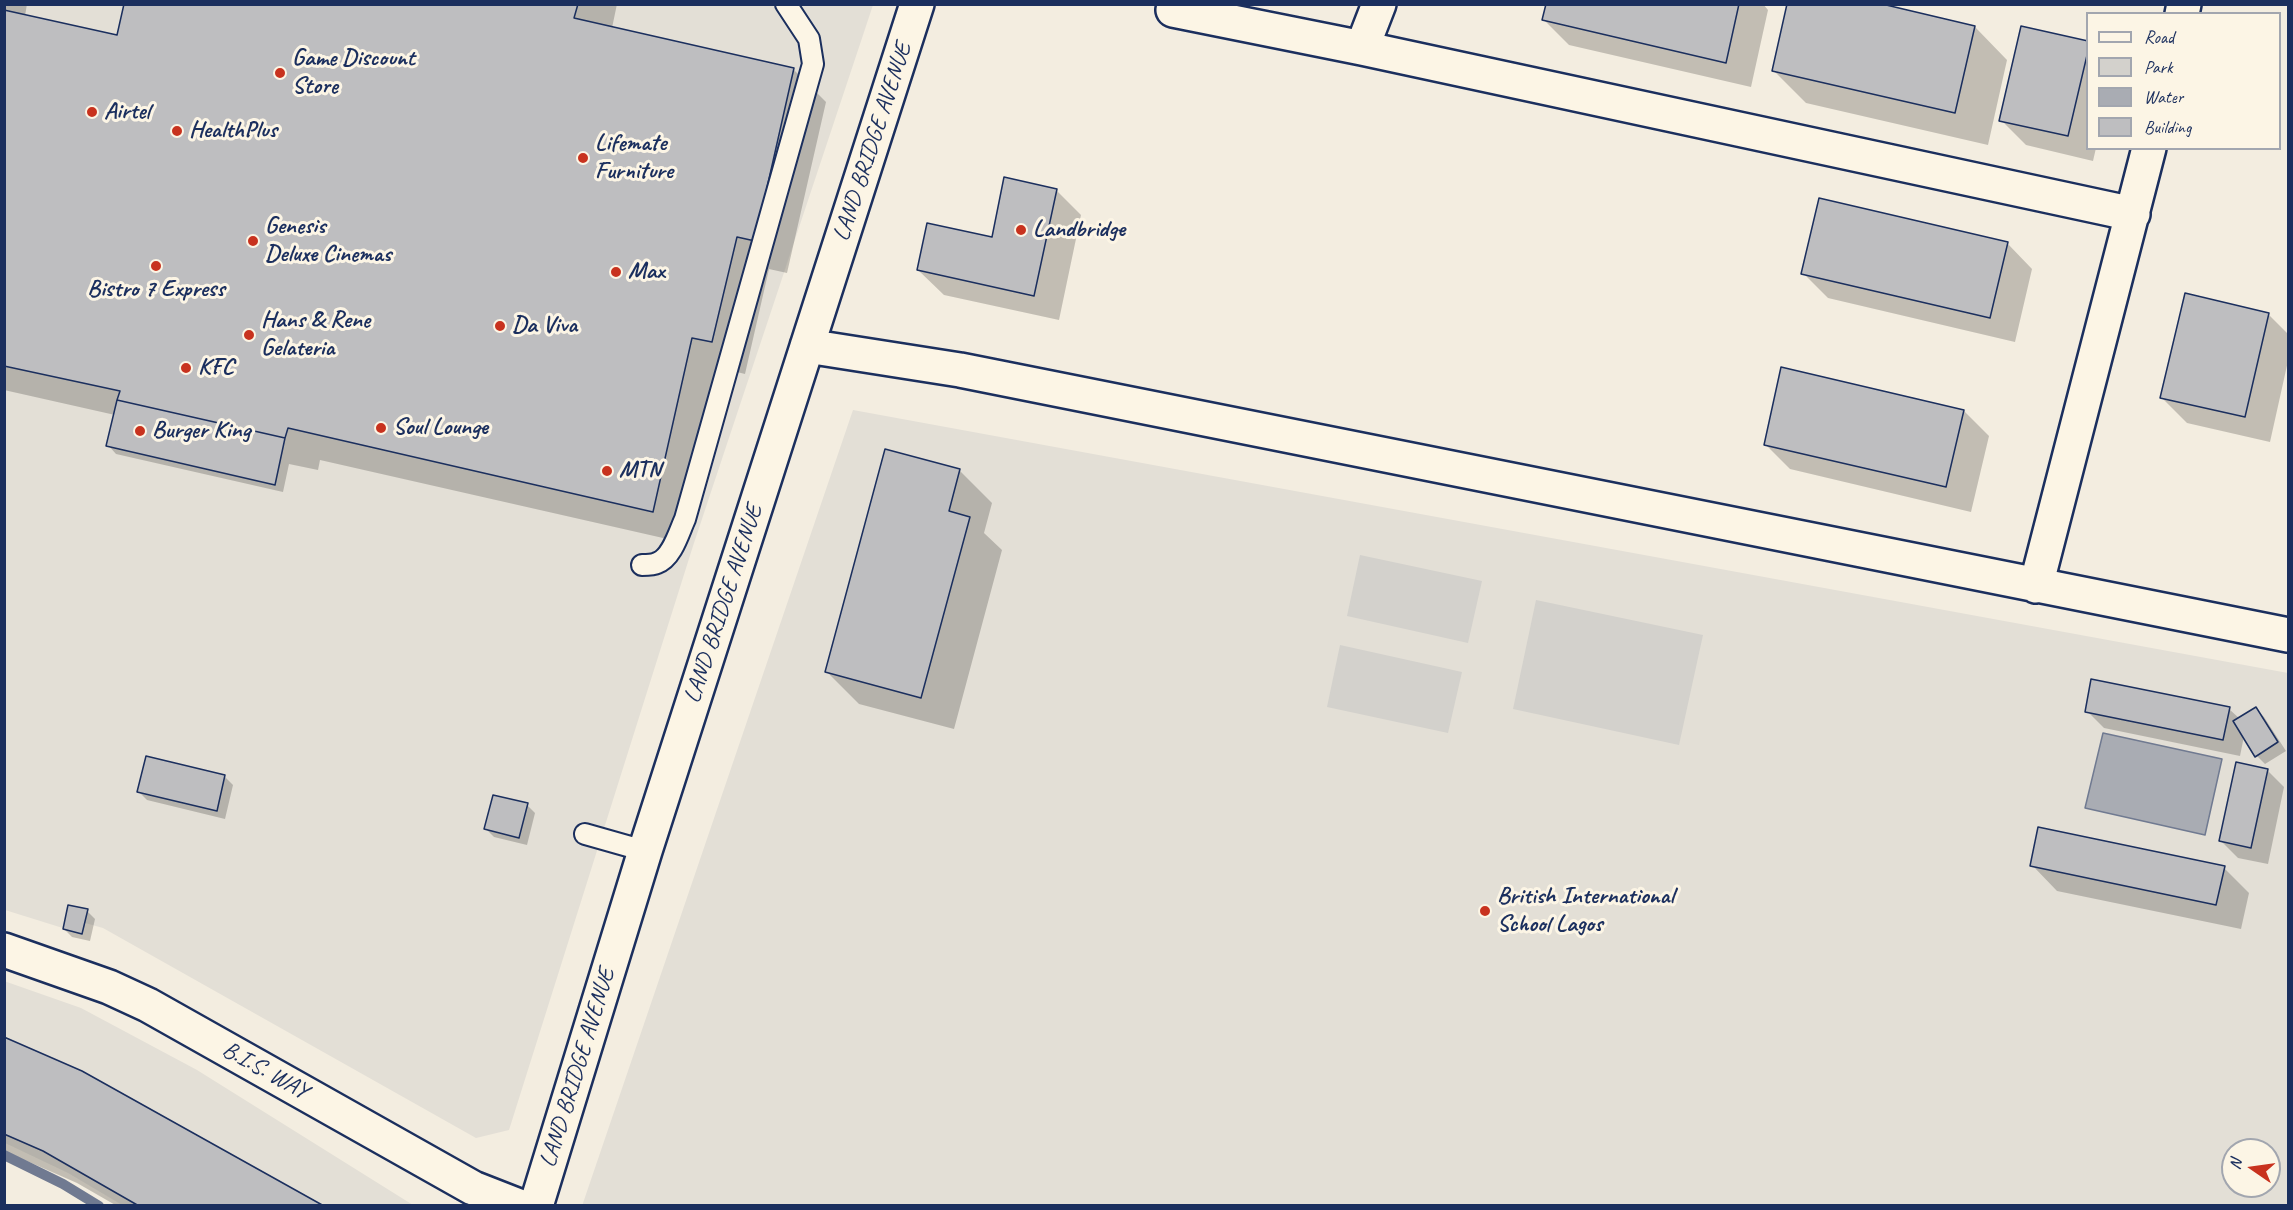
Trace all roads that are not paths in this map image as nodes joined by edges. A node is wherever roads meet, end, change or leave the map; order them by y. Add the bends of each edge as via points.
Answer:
1 (786, 4) edge
2 (917, 4) edge
3 (1379, 4) edge
4 (1173, 10) dead end
5 (1362, 48) junction
6 (2149, 150) edge
7 (2133, 214) junction
8 (807, 346) junction
9 (642, 565) dead end
10 (2037, 586) junction
11 (2289, 635) edge
12 (585, 834) dead end
13 (645, 851) junction
14 (4, 950) edge
15 (519, 1206) edge
16 (536, 1206) edge

1 - 9 lane via 809,39 813,64 685,519 663,559
2 - 8 street, LAND BRIDGE AVENUE
3 - 5 street
4 - 5 street
5 - 7 street
6 - 7 street
7 - 10 street
8 - 10 street via 960,370
8 - 13 street, LAND BRIDGE AVENUE
10 - 11 street
12 - 13 lane
13 - 16 street, LAND BRIDGE AVENUE
14 - 15 street, B.I.S. WAY via 148,1005 473,1188

